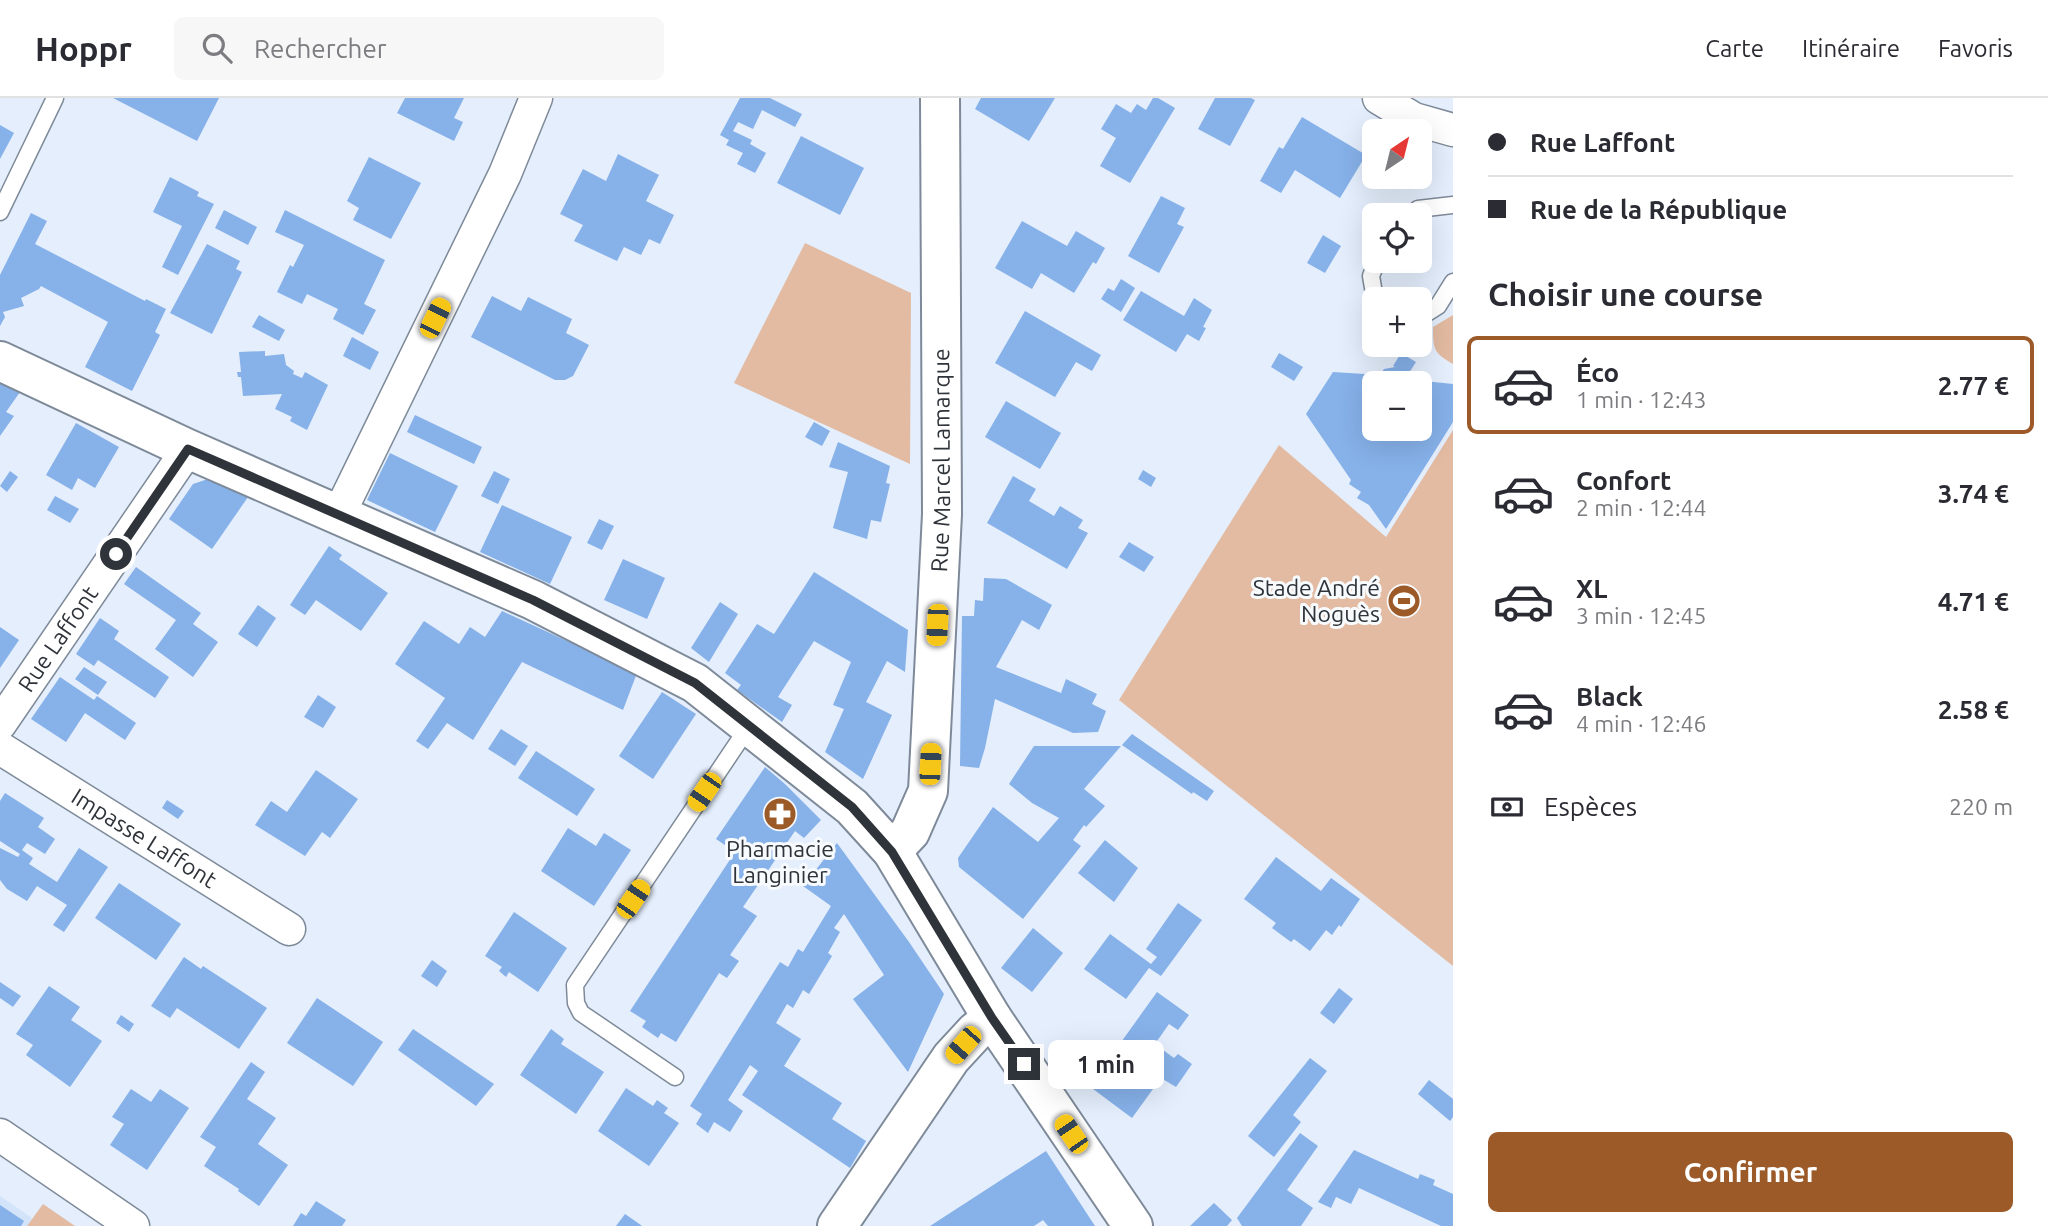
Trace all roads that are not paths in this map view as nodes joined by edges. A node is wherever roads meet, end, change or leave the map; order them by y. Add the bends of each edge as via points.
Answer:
1 (55, 98) edge
2 (536, 98) edge
3 (940, 98) edge
4 (1379, 98) edge
5 (1453, 130) edge
6 (1453, 205) edge
7 (1432, 207) edge
8 (0, 212) edge
9 (1453, 282) edge
10 (1432, 309) edge
11 (0, 361) edge
12 (188, 449) junction
13 (340, 514) junction
14 (0, 724) edge
15 (749, 726) junction
16 (0, 748) edge
17 (892, 852) junction
18 (289, 929) dead end
19 (992, 1018) junction
20 (675, 1077) dead end
21 (0, 1135) edge
22 (132, 1226) edge
23 (837, 1226) edge
24 (1133, 1226) edge

1 - 8 lane
2 - 13 street via 505,174
3 - 17 street, Rue Marcel Lamarque via 942,514 929,778 910,832
4 - 5 street via 1414,119
6 - 7 lane
9 - 10 lane
11 - 12 street
12 - 13 street
12 - 14 street, Rue Laffont
13 - 15 street via 533,600 695,683
15 - 17 street via 852,807
15 - 20 lane via 575,985 582,1013
16 - 18 street, Impasse Laffont
17 - 19 street
19 - 23 street via 951,1058
19 - 24 street
21 - 22 street

